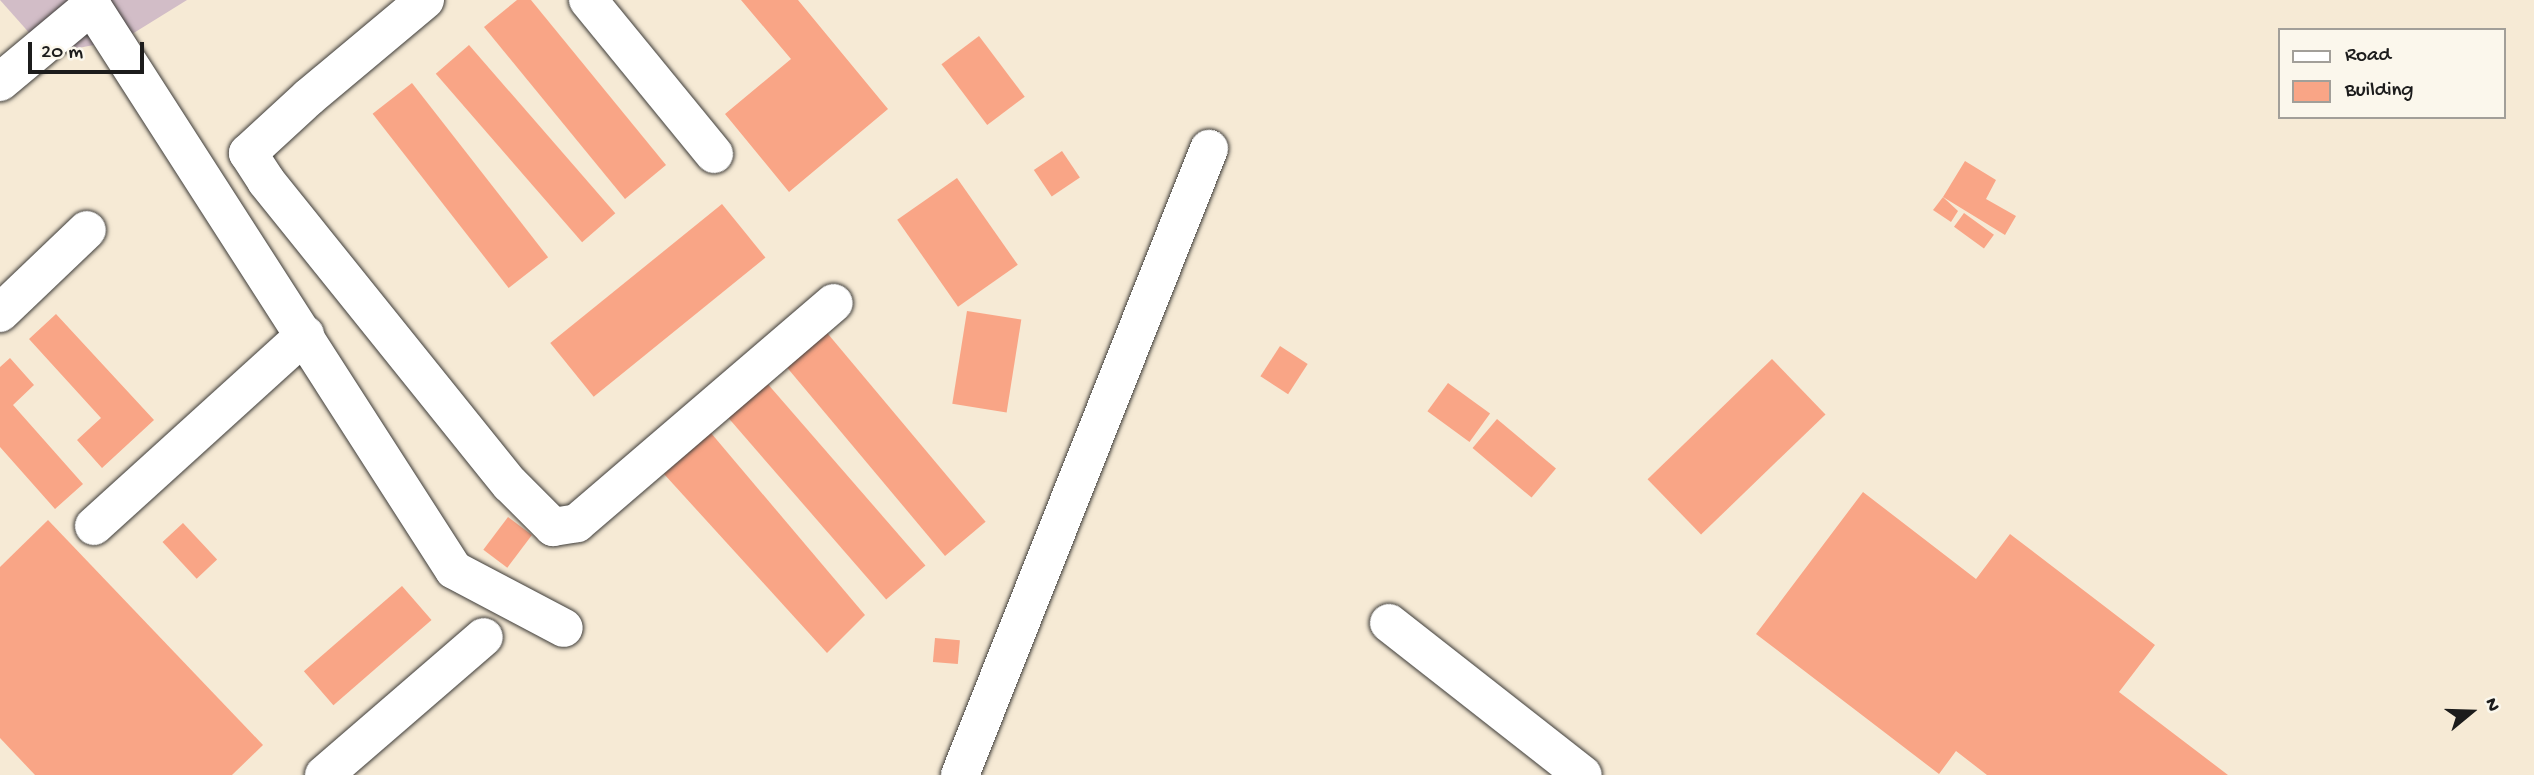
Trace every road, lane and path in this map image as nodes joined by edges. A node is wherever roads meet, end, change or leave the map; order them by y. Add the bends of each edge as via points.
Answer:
1 (425, 0) edge
2 (588, 0) edge
3 (90, 2) edge
4 (0, 82) edge
5 (1209, 149) dead end
6 (714, 154) dead end
7 (87, 230) dead end
8 (834, 303) dead end
9 (0, 313) edge
10 (305, 335) junction
11 (94, 526) dead end
12 (1390, 623) dead end
13 (564, 628) dead end
14 (484, 637) dead end
15 (324, 775) edge
16 (960, 775) edge
17 (1583, 775) edge

1 - 8 street via 248,153 274,192 510,484 553,527 577,523
2 - 6 street
3 - 4 street
3 - 10 street
5 - 16 street
7 - 9 street
10 - 11 street
10 - 13 street via 454,570
12 - 17 street
14 - 15 street

